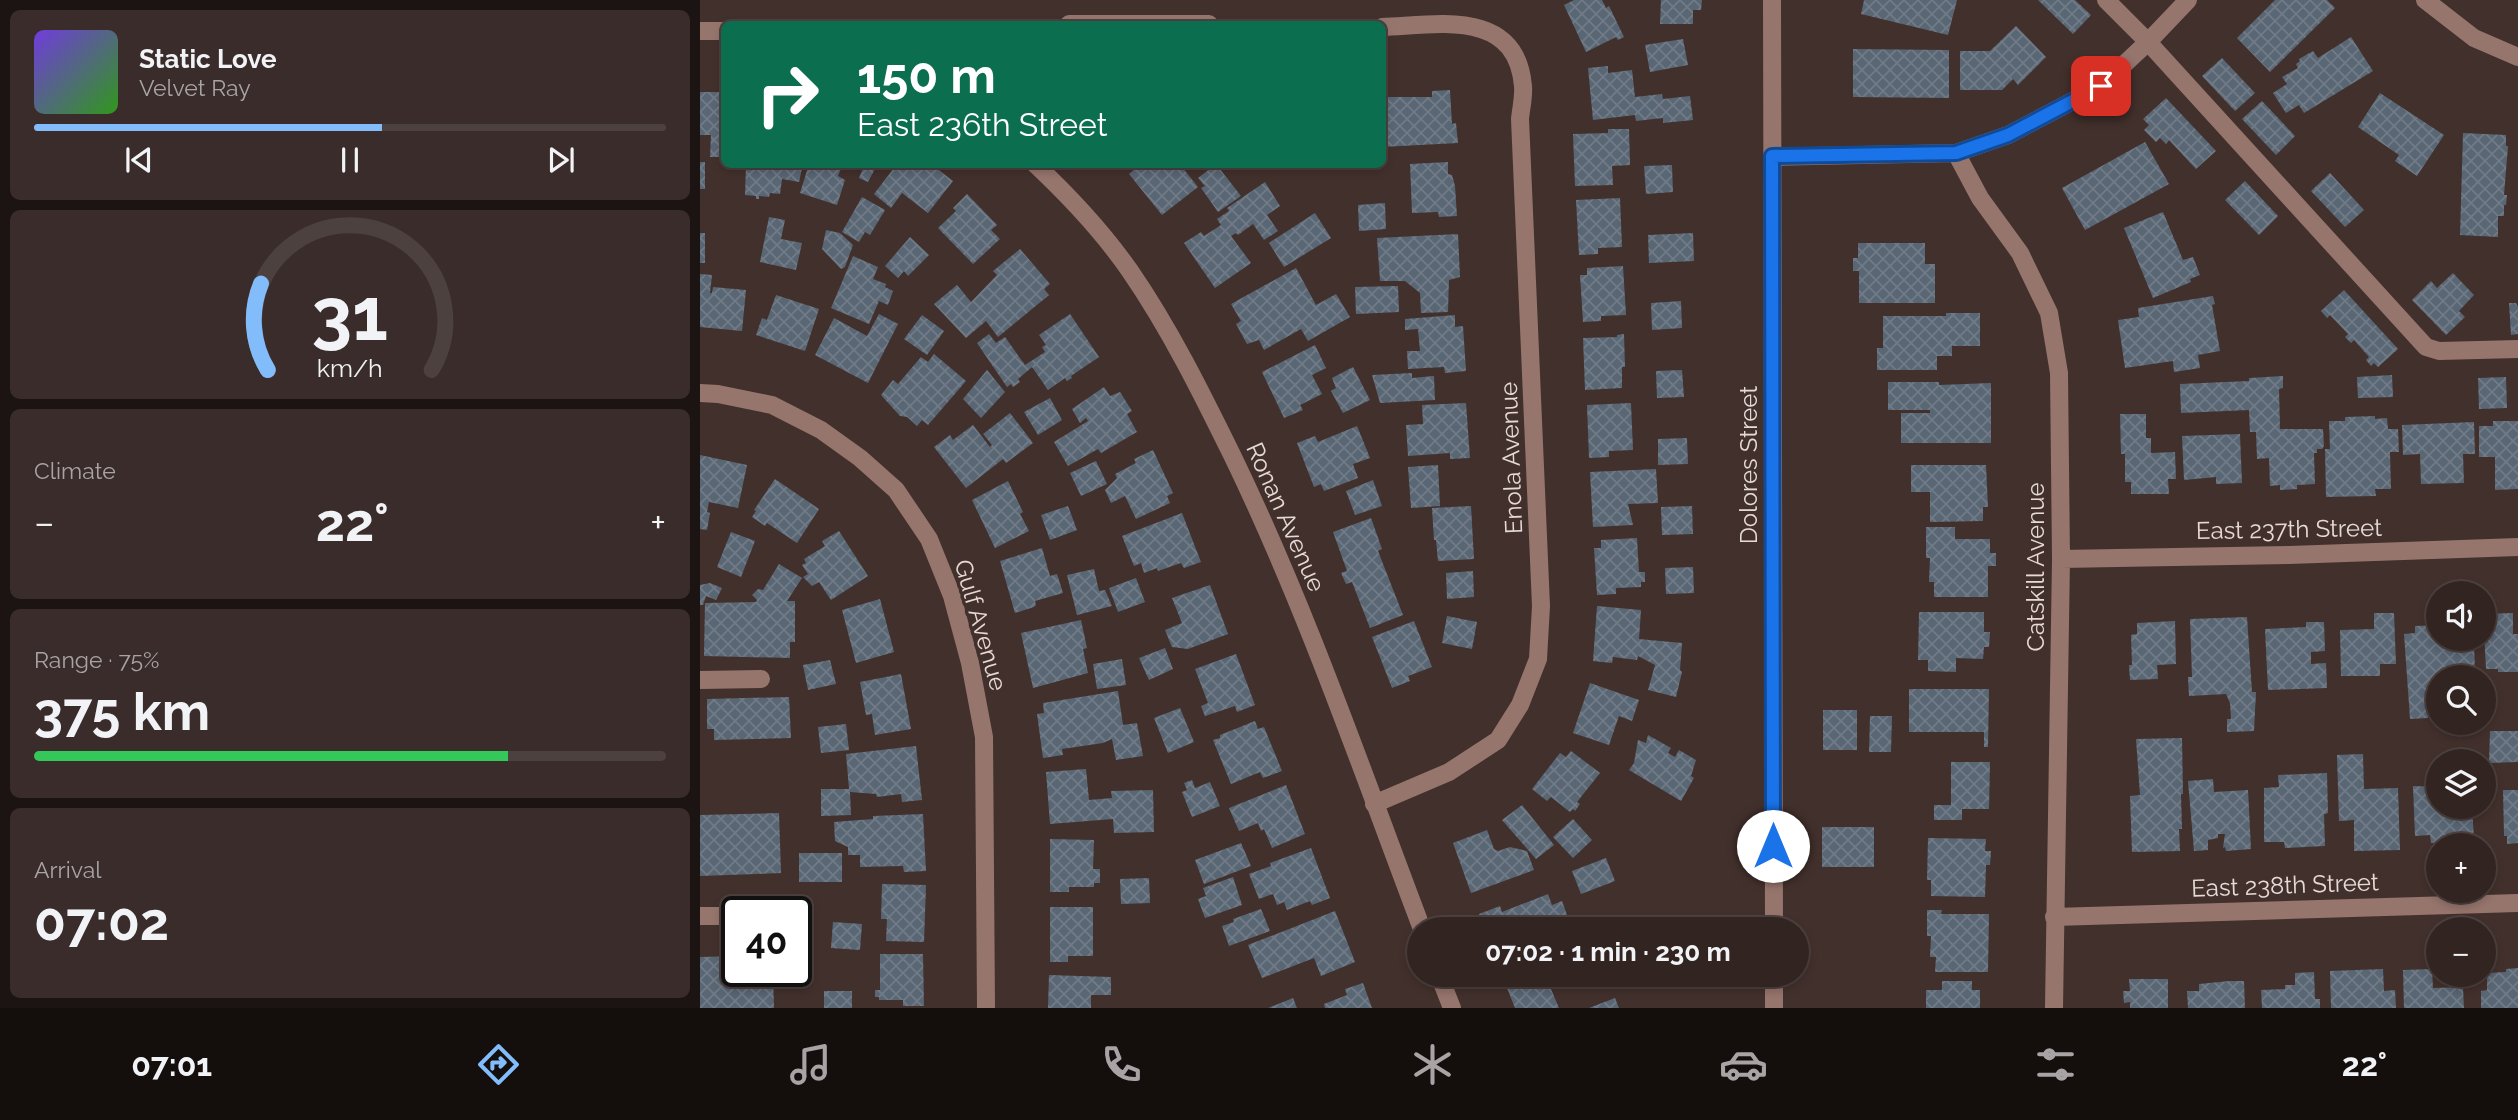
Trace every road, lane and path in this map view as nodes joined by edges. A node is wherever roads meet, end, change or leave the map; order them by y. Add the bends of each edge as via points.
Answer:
1 (1772, 0) edge
2 (2106, 0) edge
3 (2188, 0) edge
4 (2425, 0) edge
5 (1386, 27) edge
6 (700, 31) edge
7 (721, 31) edge
8 (2148, 42) junction
9 (2518, 57) edge
10 (1956, 153) junction
11 (1772, 156) junction
12 (1039, 168) edge
13 (2518, 349) edge
14 (700, 393) edge
15 (2518, 547) edge
16 (2060, 559) junction
17 (761, 679) dead end
18 (700, 680) edge
19 (1374, 804) junction
20 (2518, 903) edge
21 (700, 916) edge
22 (721, 916) edge
23 (1417, 917) edge
24 (1774, 917) edge
25 (2054, 917) junction
26 (1444, 987) edge
27 (1774, 987) edge
28 (986, 1008) edge
29 (1452, 1008) edge
30 (1774, 1008) edge
31 (2054, 1008) edge

1 - 11 street, Dolores Street
2 - 8 street
3 - 8 street
4 - 9 street via 2474,38
5 - 19 street, Enola Avenue via 1463,23 1495,34 1516,55 1523,87 1520,119 1541,606 1538,659 1520,705 1499,740 1449,772
6 - 7 street
8 - 10 street via 2101,86 2008,135
8 - 13 street via 2426,347 2439,351
10 - 11 street
10 - 16 street, Catskill Avenue via 1980,198 2020,253 2049,313 2059,373
11 - 24 street, Dolores Street
12 - 19 street, Ronan Avenue via 1130,271 1197,384 1300,606
14 - 28 street, Gulf Avenue via 772,405 821,430 895,490 929,539 952,596 984,737
15 - 16 street, East 237th Street
16 - 25 street, Catskill Avenue
17 - 18 street
19 - 23 street, Ronan Avenue
20 - 25 street, East 238th Street
21 - 22 street
25 - 31 street, Catskill Avenue
26 - 29 street
27 - 30 street

